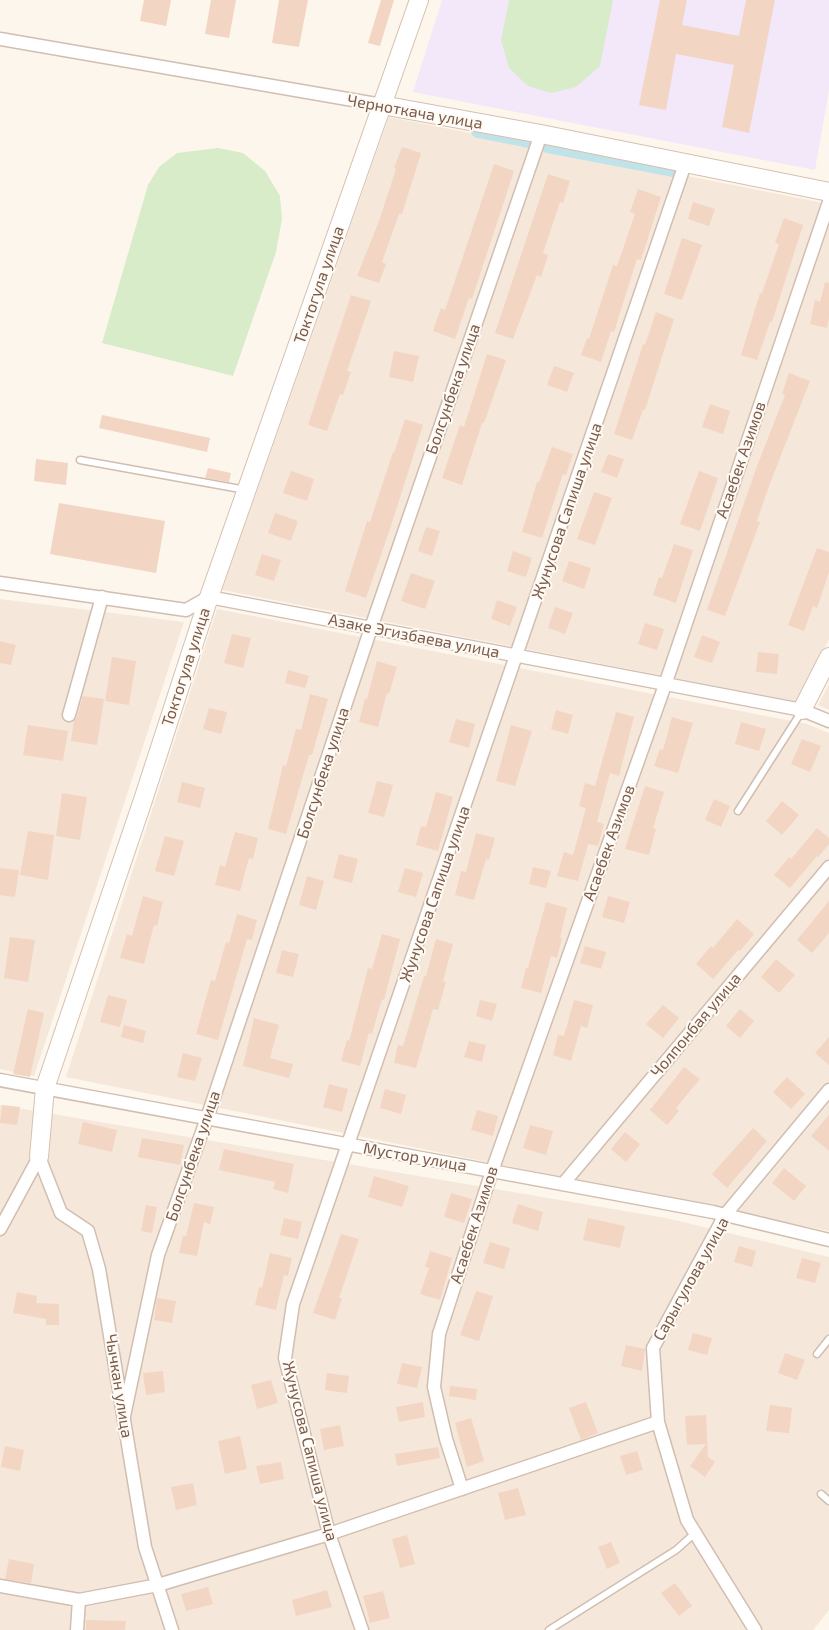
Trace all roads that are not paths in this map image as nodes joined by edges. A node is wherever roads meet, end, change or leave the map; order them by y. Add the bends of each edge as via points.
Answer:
1 (419, 0) edge
2 (0, 39) edge
3 (382, 105) junction
4 (541, 134) junction
5 (685, 164) junction
6 (829, 192) edge
7 (829, 202) edge
8 (80, 460) dead end
9 (247, 490) junction
10 (0, 583) edge
11 (208, 596) junction
12 (102, 597) junction
13 (371, 628) junction
14 (517, 656) junction
15 (829, 657) edge
16 (665, 685) junction
17 (802, 710) junction
18 (69, 715) dead end
19 (829, 721) edge
20 (738, 811) dead end
21 (829, 866) edge
22 (0, 1080) edge
23 (45, 1088) junction
24 (829, 1090) edge
25 (207, 1118) junction
26 (348, 1144) junction
27 (39, 1157) junction
28 (492, 1171) junction
29 (563, 1184) junction
30 (725, 1215) junction
31 (0, 1229) edge
32 (829, 1240) edge
33 (829, 1338) edge
34 (817, 1354) dead end
35 (124, 1416) junction
36 (658, 1422) junction
37 (462, 1489) junction
38 (821, 1494) dead end
39 (829, 1501) edge
40 (695, 1533) junction
41 (329, 1534) junction
42 (0, 1586) edge
43 (158, 1586) junction
44 (79, 1600) junction
45 (77, 1630) edge
46 (172, 1630) edge
47 (362, 1630) edge
48 (548, 1630) edge
49 (755, 1630) edge

1 - 3 street, Токтогула улица
2 - 3 street, Черноткача улица
3 - 4 street, Черноткача улица
3 - 9 street, Токтогула улица
4 - 5 street, Черноткача улица
4 - 13 street, Болсунбека улица
5 - 6 street, Черноткача улица
5 - 14 street, Жунусова Сапиша улица
7 - 16 street, Асаебек Азимов
8 - 9 lane
9 - 11 street, Токтогула улица
10 - 12 street
11 - 12 street via 186,610
11 - 13 street, Азаке Эгизбаева улица
11 - 23 street, Токтогула улица
12 - 18 street
13 - 14 street, Азаке Эгизбаева улица
13 - 25 street, Болсунбека улица
14 - 16 street, Азаке Эгизбаева улица
14 - 26 street, Жунусова Сапиша улица
15 - 17 street
16 - 17 street, Азаке Эгизбаева улица
16 - 28 street, Асаебек Азимов
17 - 19 street, Азаке Эгизбаева улица
17 - 20 lane
21 - 29 street, Чолпонбая улица
22 - 23 street, Мустор улица
23 - 25 street, Мустор улица
23 - 27 street, Токтогула улица
24 - 30 street, Сарыгулова улица
25 - 26 street, Мустор улица
25 - 35 street, Болсунбека улица via 158,1255
26 - 28 street, Мустор улица
26 - 41 street, Жунусова Сапиша улица via 293,1304 285,1358
27 - 31 street, Токтогула улица
27 - 35 street, Чычкан улица via 61,1213 88,1231 99,1268
28 - 29 street, Мустор улица
28 - 37 street, Асаебек Азимов via 438,1343 434,1387
29 - 30 street, Мустор улица
30 - 32 street, Мустор улица
30 - 36 street, Сарыгулова улица via 653,1348
33 - 34 lane
35 - 43 street, Чычкан улица via 145,1547
36 - 37 street
36 - 40 street, Сарыгулова улица via 687,1520
37 - 41 street
38 - 39 lane
40 - 48 lane via 676,1550
40 - 49 street, Сарыгулова улица
41 - 43 street
41 - 47 street, Жунусова Сапиша улица
42 - 44 street
43 - 44 street
43 - 46 street, Чычкан улица
44 - 45 street

